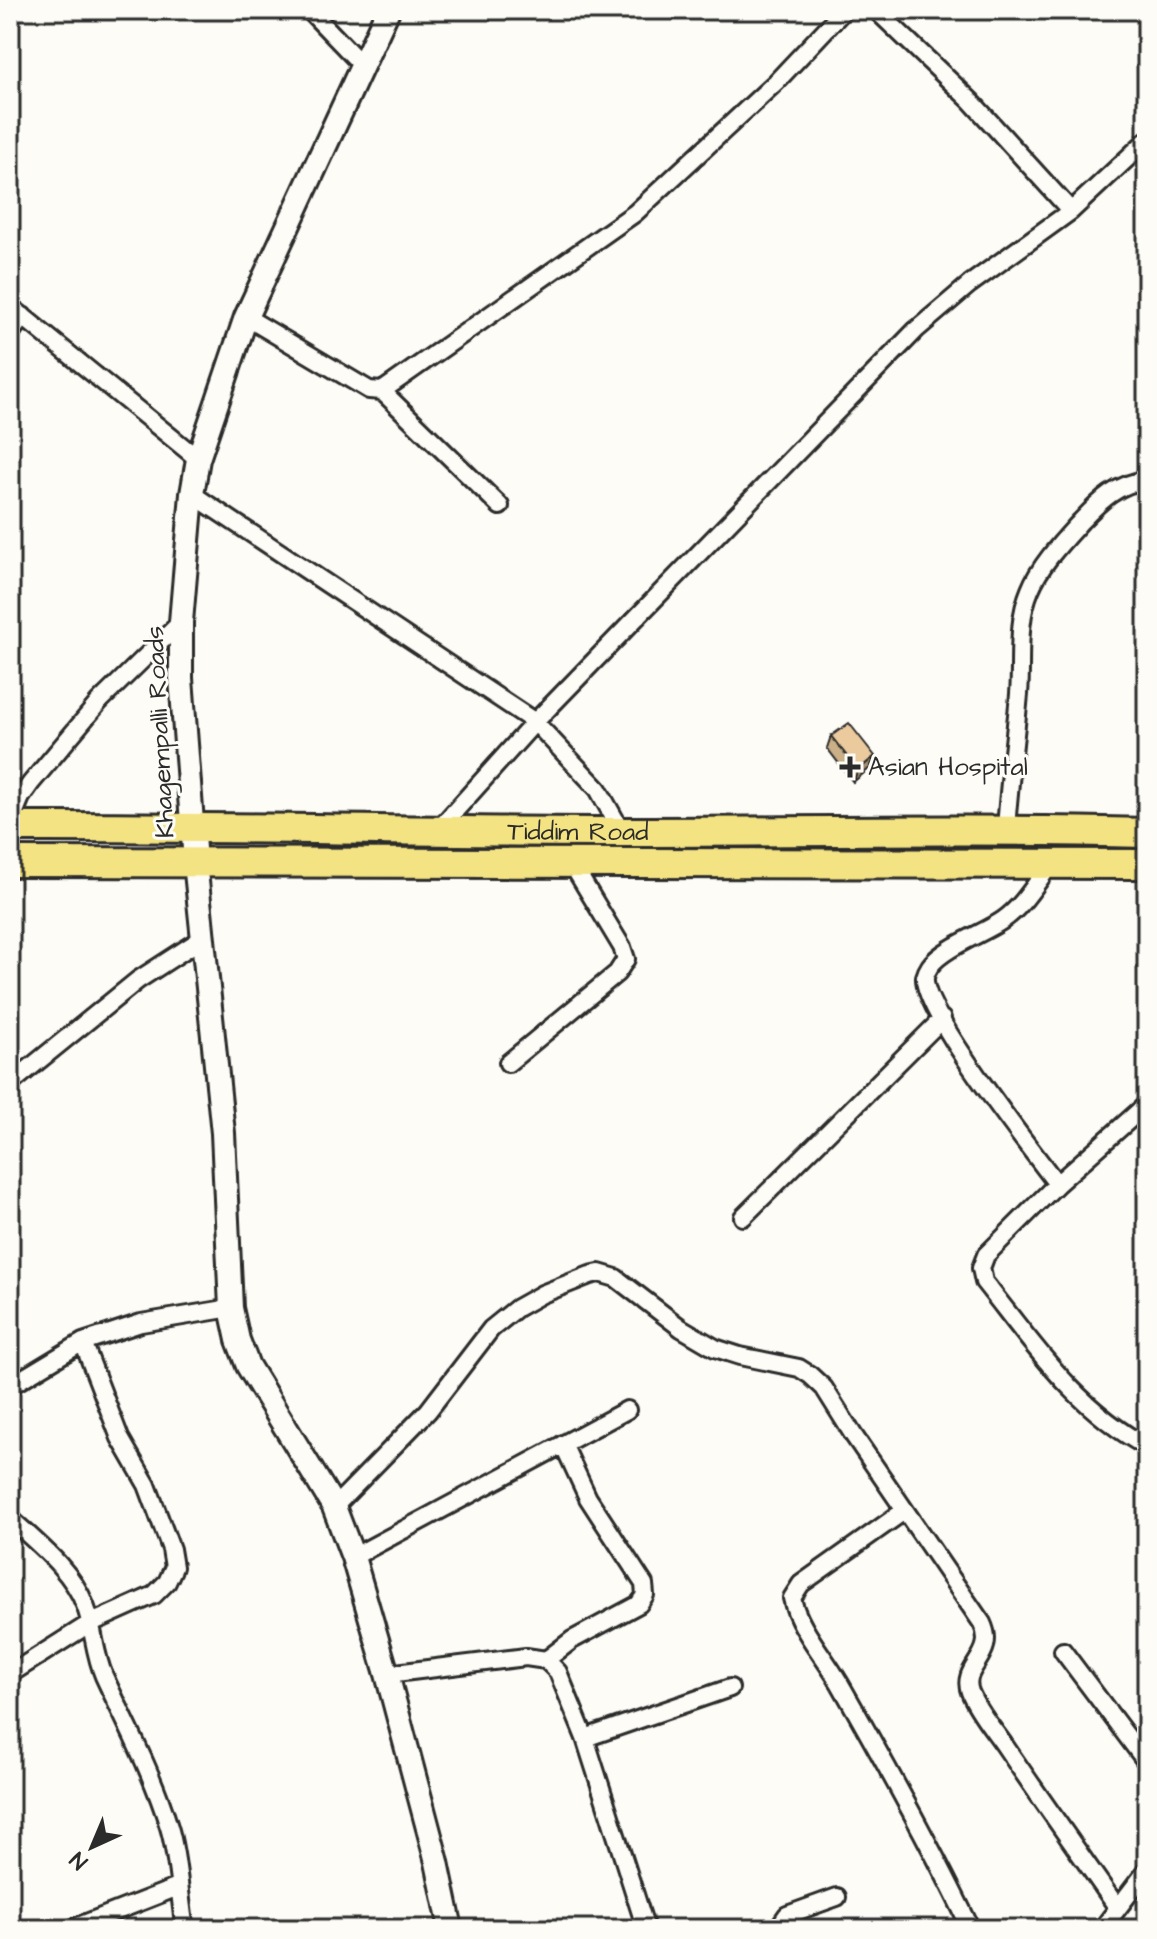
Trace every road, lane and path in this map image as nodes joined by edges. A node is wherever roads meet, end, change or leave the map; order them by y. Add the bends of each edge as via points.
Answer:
1 (309, 10) edge
2 (388, 10) edge
3 (844, 10) edge
4 (876, 10) edge
5 (362, 65) junction
6 (1144, 150) edge
7 (1071, 211) junction
8 (16, 311) edge
9 (246, 317) junction
10 (10, 334) edge
11 (382, 391) junction
12 (198, 459) junction
13 (1147, 480) edge
14 (192, 494) junction
15 (500, 506) dead end
16 (181, 622) junction
17 (535, 722) junction
18 (10, 825) edge
19 (192, 826) junction
20 (1006, 829) junction
21 (437, 831) junction
22 (622, 832) junction
23 (1147, 833) edge
24 (10, 862) edge
25 (195, 862) junction
26 (572, 864) junction
27 (1051, 864) junction
28 (1147, 864) edge
29 (203, 938) junction
30 (942, 1019) junction
31 (508, 1063) dead end
32 (10, 1084) edge
33 (1147, 1104) edge
34 (1057, 1184) junction
35 (743, 1217) dead end
36 (231, 1308) junction
37 (83, 1342) junction
38 (10, 1386) edge
39 (627, 1410) dead end
40 (563, 1444) junction
41 (1147, 1447) edge
42 (334, 1507) junction
43 (904, 1511) junction
44 (10, 1518) edge
45 (353, 1557) junction
46 (89, 1624) junction
47 (1063, 1651) dead end
48 (546, 1660) junction
49 (10, 1674) edge
50 (387, 1674) junction
51 (730, 1688) dead end
52 (585, 1738) junction
53 (1147, 1763) edge
54 (1147, 1870) edge
55 (178, 1887) junction
56 (837, 1897) dead end
57 (1117, 1907) junction
58 (71, 1929) edge
59 (185, 1929) edge
60 (451, 1929) edge
61 (646, 1929) edge
62 (780, 1929) edge
63 (971, 1929) edge
64 (1102, 1929) edge

1 - 5 street
2 - 5 street, Khagempalli Roads
3 - 11 street via 776,82 635,213
4 - 7 street via 971,101
5 - 9 street, Khagempalli Roads
6 - 7 street
7 - 17 street via 916,330
8 - 10 street
8 - 12 street
9 - 11 street via 369,390
9 - 12 street, Khagempalli Roads
11 - 15 street
12 - 14 street, Khagempalli Roads
13 - 20 street via 1128,484 1099,502 1066,537 1029,591 1023,610
14 - 16 street, Khagempalli Roads
14 - 17 street
16 - 18 street via 99,702 31,783
16 - 19 street, Khagempalli Roads
17 - 21 street
17 - 22 street via 598,789
18 - 19 highway, Tiddim Road
19 - 21 highway, Tiddim Road
19 - 25 street, Khagempalli Roads
20 - 22 highway, Tiddim Road
20 - 23 highway, Tiddim Road
21 - 22 highway, Tiddim Road
24 - 25 highway, Tiddim Road
25 - 26 highway, Tiddim Road
25 - 29 street, Khagempalli Roads
26 - 27 highway, Tiddim Road
26 - 31 street via 622,947 625,963
27 - 28 highway, Tiddim Road
27 - 30 street via 1013,913 931,966 925,977 927,990
29 - 32 street via 138,980
29 - 36 street, Khagempalli Roads via 223,1133
30 - 34 street
30 - 35 street
33 - 34 street
34 - 41 street via 986,1255 981,1268 984,1282 1065,1384 1092,1411
36 - 37 street via 141,1323
36 - 42 street, Khagempalli Roads via 248,1366
37 - 38 street
37 - 46 street via 110,1416 147,1485 174,1567 154,1595
39 - 40 street
40 - 45 street
40 - 48 street via 588,1498 644,1584 645,1595 639,1604
42 - 43 street via 428,1411 498,1323 542,1294 599,1273 616,1278 706,1343 810,1375 824,1388
42 - 45 street, Khagempalli Roads
43 - 57 street via 987,1633 987,1645 968,1681 970,1692
43 - 63 street via 801,1584 792,1598
44 - 46 street via 71,1581
45 - 50 street, Khagempalli Roads
46 - 49 street
46 - 55 street via 103,1674 136,1739 168,1825
47 - 53 street
48 - 50 street via 526,1657
48 - 52 street via 558,1672
50 - 60 street, Khagempalli Roads
51 - 52 street
52 - 61 street
54 - 57 street
55 - 58 street
55 - 59 street
56 - 62 street via 787,1915
57 - 64 street

